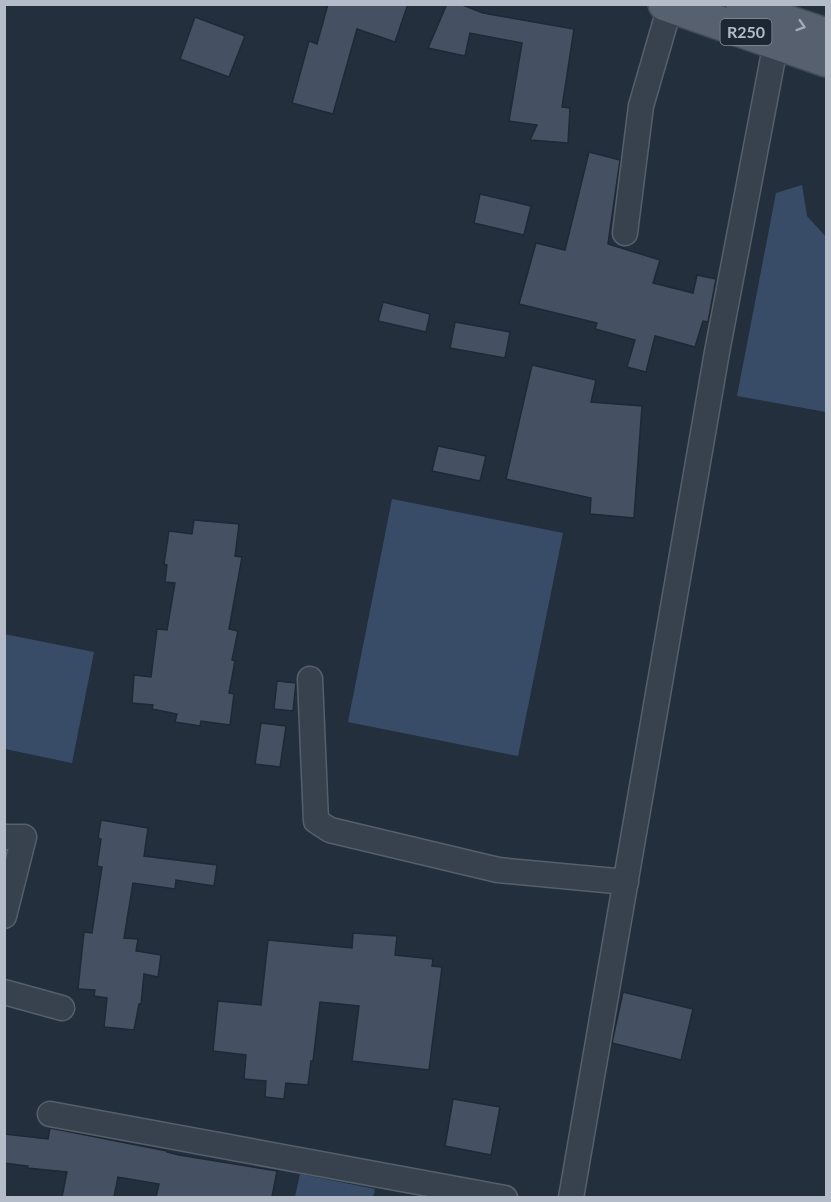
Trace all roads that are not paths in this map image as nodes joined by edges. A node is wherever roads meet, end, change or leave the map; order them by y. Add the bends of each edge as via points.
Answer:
1 (736, 4) edge
2 (667, 5) edge
3 (826, 34) edge
4 (776, 42) junction
5 (826, 60) edge
6 (625, 233) dead end
7 (310, 679) dead end
8 (4, 837) edge
9 (626, 882) junction
10 (4, 916) edge
11 (4, 992) edge
12 (62, 1008) dead end
13 (50, 1114) dead end
14 (505, 1197) edge
15 (571, 1197) edge

1 -> 3 main road, R250
2 - 4 main road, R250
2 - 6 street via 641,106
4 - 5 main road, R250
4 - 9 street via 717,352
7 - 9 street via 316,821 330,830 498,870
8 - 10 street via 24,837
9 - 15 street
11 - 12 street
13 - 14 street

